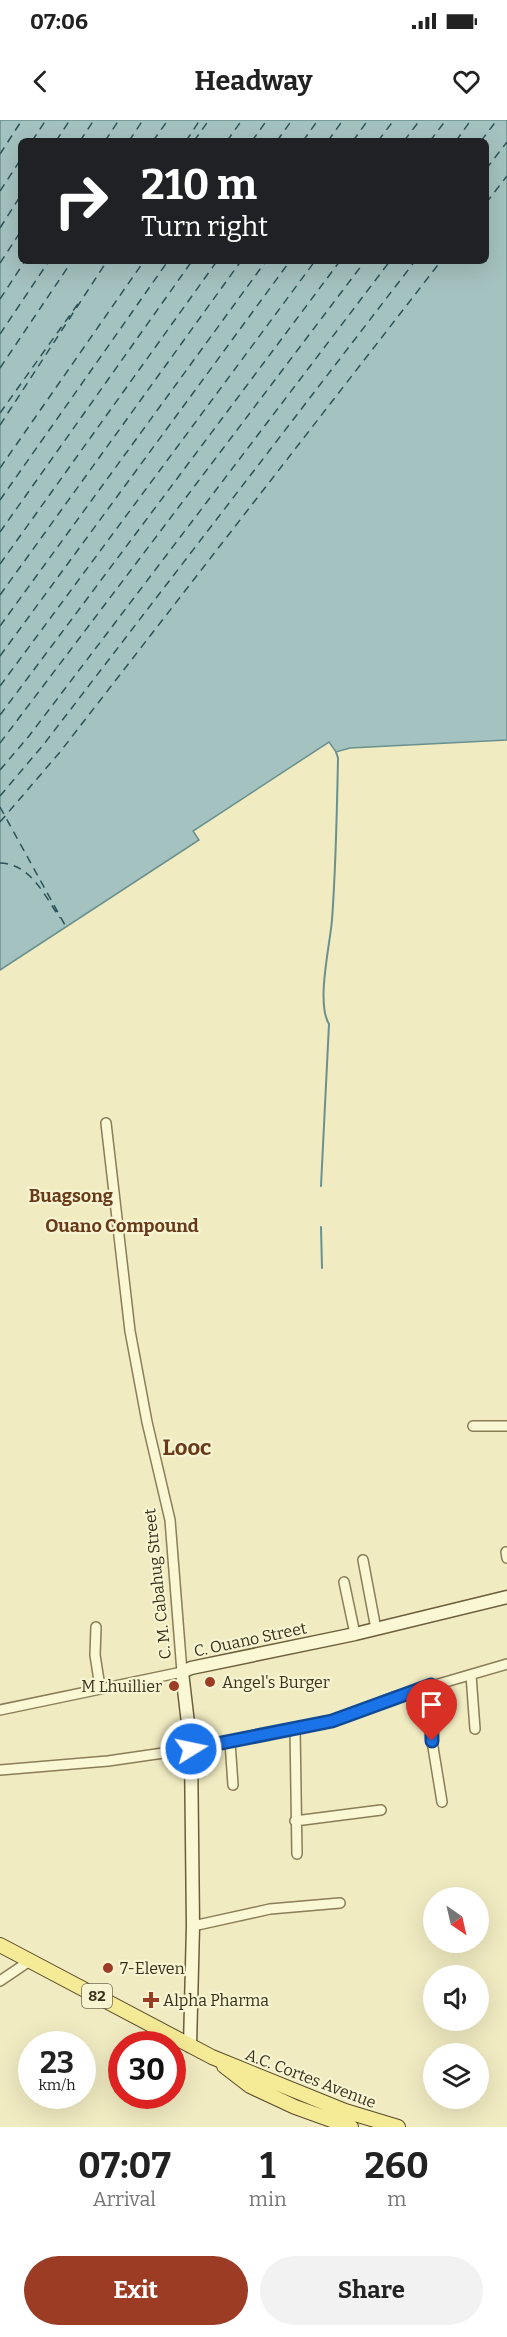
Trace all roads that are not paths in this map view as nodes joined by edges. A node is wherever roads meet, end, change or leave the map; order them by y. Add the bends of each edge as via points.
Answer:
1 (106, 1123) dead end
2 (473, 1426) dead end
3 (507, 1426) edge
4 (363, 1560) dead end
5 (344, 1582) dead end
6 (507, 1597) edge
7 (96, 1627) dead end
8 (376, 1629) junction
9 (355, 1634) junction
10 (507, 1664) edge
11 (182, 1672) junction
12 (471, 1675) junction
13 (431, 1685) junction
14 (100, 1687) junction
15 (0, 1710) edge
16 (295, 1728) junction
17 (475, 1729) dead end
18 (230, 1742) junction
19 (191, 1749) junction
20 (0, 1770) edge
21 (232, 1785) dead end
22 (442, 1802) dead end
23 (381, 1809) dead end
24 (296, 1821) junction
25 (297, 1854) dead end
26 (340, 1903) dead end
27 (193, 1926) junction
28 (0, 1936) edge
29 (3, 1948) edge
30 (31, 1960) junction
31 (0, 1982) edge
32 (160, 2031) edge
33 (163, 2031) edge
34 (186, 2044) edge
35 (190, 2046) junction
36 (212, 2057) junction
37 (351, 2127) edge
38 (398, 2127) edge

1 - 11 street, C. M. Cabahug Street via 130,1331 170,1520
2 - 3 street
4 - 8 street
5 - 9 street
6 - 8 street, C. Ouano Street
7 - 14 street
8 - 9 street, C. Ouano Street
9 - 11 street, C. Ouano Street
10 - 12 street
11 - 14 street, C. Ouano Street
11 - 19 street, C. M. Cabahug Street
12 - 13 street
12 - 17 street
13 - 16 street via 332,1721
13 - 22 street via 432,1741
14 - 15 street, C. Ouano Street
16 - 18 street
16 - 24 street
18 - 19 street
18 - 21 street
19 - 20 street
19 - 27 street, C. M. Cabahug Street
23 - 24 street
24 - 25 street
26 - 27 street via 270,1909
27 - 35 street, C. M. Cabahug Street
28 - 33 main road via 160,2021
29 - 30 main road, A.C. Cortes Avenue / 82
30 - 31 street
30 - 32 main road, A.C. Cortes Avenue / 82
34 - 35 main road, A.C. Cortes Avenue / 82
35 - 36 main road, A.C. Cortes Avenue / 82
36 - 37 main road, A.C. Cortes Avenue / 82 via 250,2086
36 - 38 main road, A.C. Cortes Avenue / 82 via 345,2111

